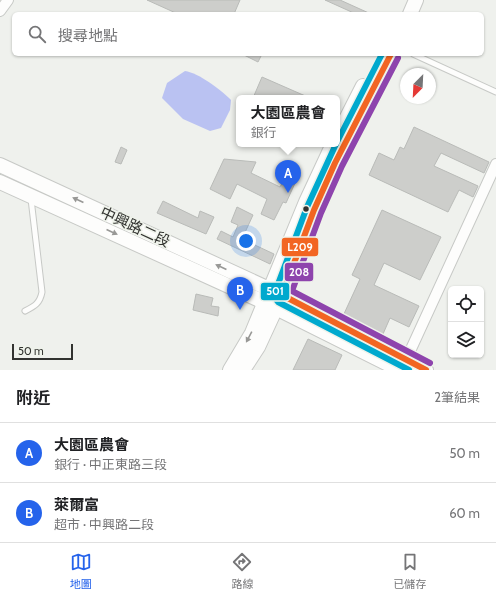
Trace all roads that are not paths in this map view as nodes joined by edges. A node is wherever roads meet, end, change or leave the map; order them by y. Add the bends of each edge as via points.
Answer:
1 (8, 0) edge
2 (405, 0) edge
3 (416, 0) edge
4 (0, 12) edge
5 (400, 12) edge
6 (411, 12) edge
7 (379, 56) edge
8 (389, 56) edge
9 (417, 56) edge
10 (496, 92) edge
11 (340, 131) edge
12 (332, 147) edge
13 (496, 164) edge
14 (0, 165) edge
15 (0, 182) edge
16 (30, 196) junction
17 (176, 254) junction
18 (273, 298) junction
19 (25, 311) dead end
20 (402, 367) edge
21 (230, 370) edge
22 (243, 370) edge
23 (426, 370) edge

1 - 4 street
2 - 5 main road
3 - 6 main road
7 - 11 main road
8 - 18 main road via 335,163
9 - 10 lane
12 - 18 main road via 306,202
13 - 20 street
17 -> 14 main road, 中興路二段
15 - 16 main road, 中興路二段
16 -> 17 main road, 中興路二段
16 - 19 lane via 42,292 41,300 36,306
17 - 18 main road, 中興路二段
18 - 20 main road, 中興路二段
18 -> 21 main road
18 - 22 main road via 258,346
20 - 23 main road, 中興路二段

